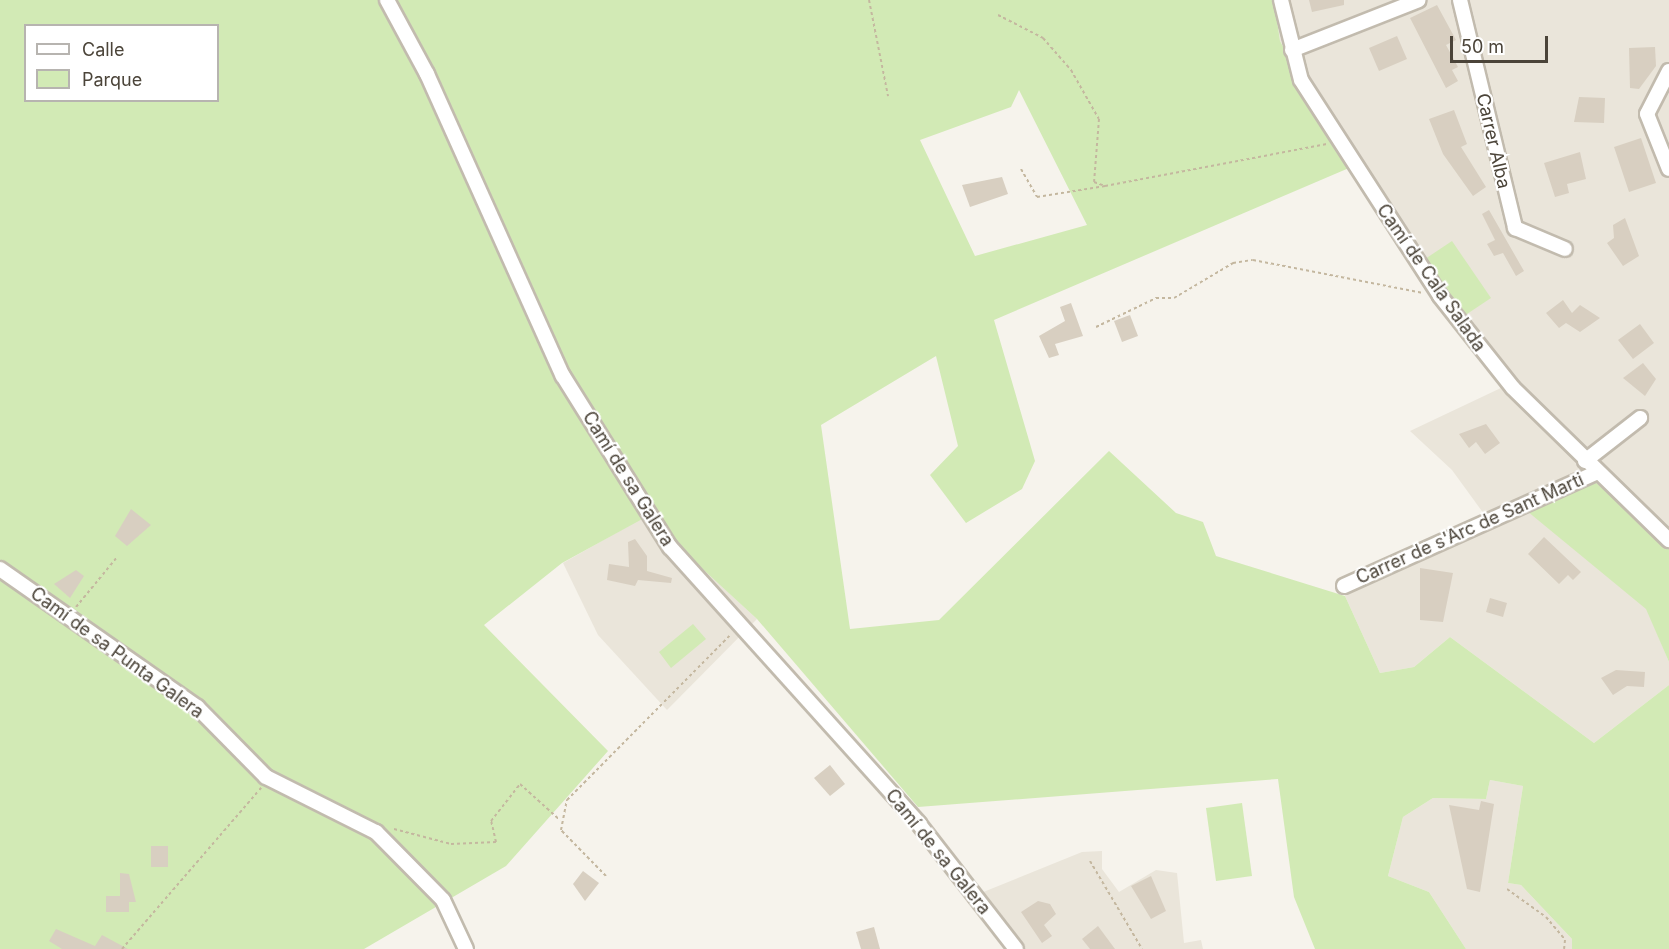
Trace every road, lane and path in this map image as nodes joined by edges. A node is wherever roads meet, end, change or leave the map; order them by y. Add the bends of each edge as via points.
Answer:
1 (387, 0) edge
2 (869, 0) edge
3 (1281, 0) edge
4 (1419, 0) edge
5 (1460, 0) edge
6 (998, 15) dead end
7 (1292, 51) junction
8 (1669, 71) edge
9 (888, 96) dead end
10 (1339, 142) junction
11 (1021, 169) dead end
12 (1669, 170) edge
13 (1105, 186) junction
14 (1565, 249) dead end
15 (1440, 296) junction
16 (1096, 327) dead end
17 (1640, 418) dead end
18 (1585, 461) junction
19 (1596, 473) junction
20 (1669, 540) edge
21 (117, 557) dead end
22 (0, 569) edge
23 (1344, 586) dead end
24 (68, 616) junction
25 (741, 624) junction
26 (266, 777) junction
27 (560, 820) junction
28 (376, 832) junction
29 (1090, 861) dead end
30 (606, 876) dead end
31 (1507, 889) dead end
32 (123, 949) edge
33 (466, 949) edge
34 (1016, 949) edge
35 (1142, 949) edge
36 (1564, 949) edge

1 - 25 street, Camí de sa Galera via 427,74 563,376 670,547
2 - 9 path
3 - 7 street, Camí de Cala Salada
4 - 7 street
5 - 14 street, Carrer Alba via 1515,228
6 - 13 path via 1043,38 1071,70 1100,119 1094,182
7 - 10 street, Camí de Cala Salada via 1301,80
8 - 12 street via 1647,114
10 - 13 path
10 - 15 street, Camí de Cala Salada
11 - 13 path via 1037,197
15 - 16 path via 1253,260 1233,262 1174,298 1156,298
15 - 18 street, Camí de Cala Salada via 1514,388
17 - 18 street
18 - 19 street, Camí de Cala Salada
19 - 20 street, Camí de Cala Salada
19 - 23 street, Carrer de s'Arc de Sant Marti
21 - 24 path
22 - 24 street, Camí de sa Punta Galera
24 - 26 street, Camí de sa Punta Galera via 197,707
25 - 27 path via 567,800
25 - 34 street, Camí de sa Galera via 919,824
26 - 28 street, Camí de sa Punta Galera
26 - 32 path
27 - 28 path via 520,784 491,821 496,842 451,844 404,828
27 - 30 path via 561,830
28 - 33 street, Camí de sa Punta Galera via 443,900
29 - 35 path
31 - 36 path via 1546,917 1565,940

